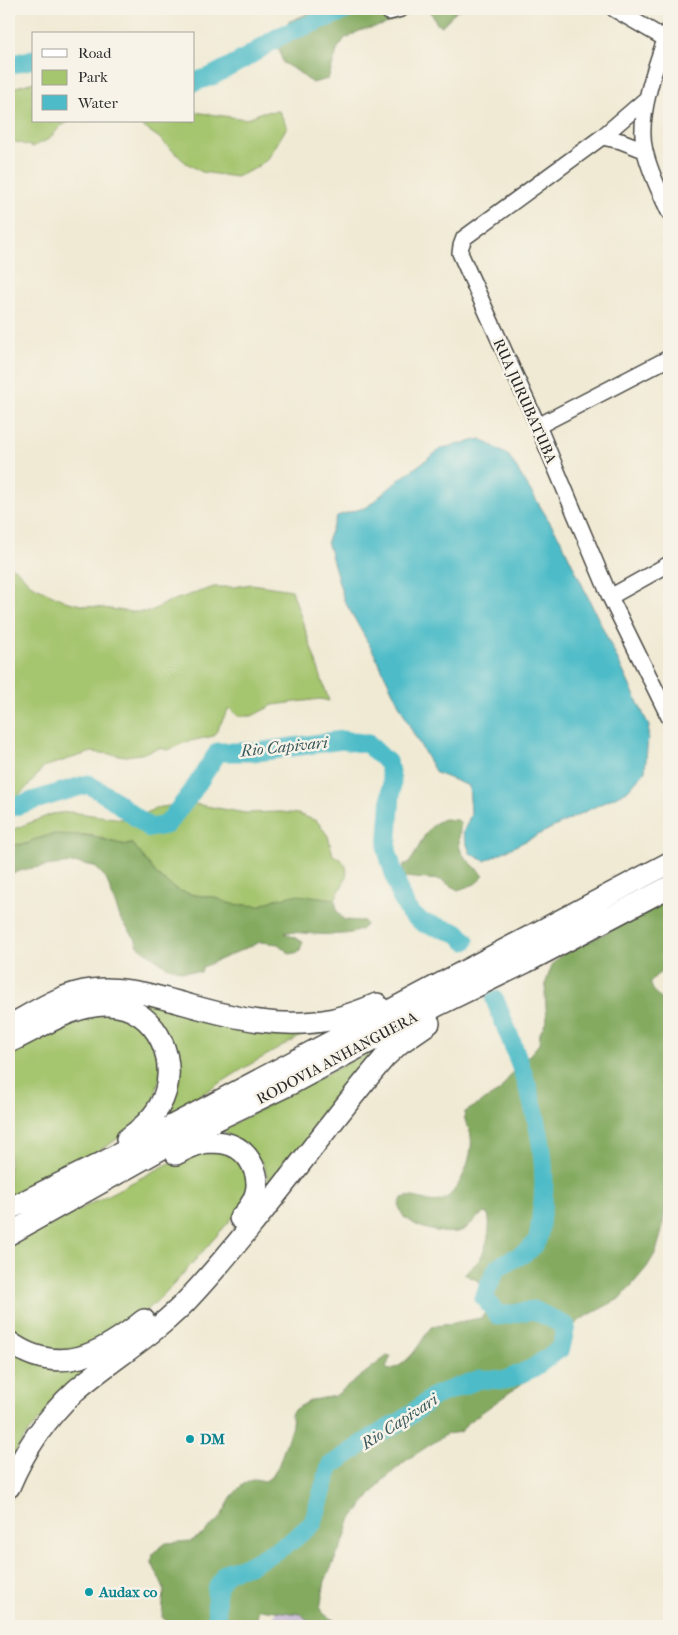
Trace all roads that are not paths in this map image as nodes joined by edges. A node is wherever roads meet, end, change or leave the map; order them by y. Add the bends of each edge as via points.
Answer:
1 (614, 9) edge
2 (668, 36) edge
3 (646, 100) junction
4 (602, 137) junction
5 (644, 150) junction
6 (669, 212) edge
7 (669, 358) edge
8 (538, 426) junction
9 (669, 564) edge
10 (610, 597) junction
11 (669, 717) edge
12 (669, 863) edge
13 (669, 887) edge
14 (526, 962) junction
15 (471, 968) junction
16 (9, 1026) edge
17 (9, 1042) edge
18 (66, 1202) junction
19 (17, 1205) edge
20 (9, 1234) edge
21 (9, 1342) edge
22 (9, 1487) edge

1 - 2 street
2 - 3 street
3 - 4 street, RUA JURUBATUBA
3 - 5 street via 642,116
4 - 5 street via 621,140
4 - 8 street, RUA JURUBATUBA via 464,238 461,246 463,261
5 - 6 street
7 - 8 street
8 - 10 street, RUA JURUBATUBA
9 - 10 street
10 - 11 street, RUA JURUBATUBA
12 - 15 highway, RODOVIA ANHANGUERA
13 - 14 highway, RODOVIA ANHANGUERA
14 - 18 highway, RODOVIA ANHANGUERA via 191,1132
14 - 22 highway via 393,1048 191,1296 157,1328 76,1391 52,1415 28,1449
15 - 16 highway via 349,1014 316,1021 292,1023 234,1018 149,995 102,989 63,998
15 - 19 highway, RODOVIA ANHANGUERA
17 - 19 highway via 69,1013 95,1005 109,1005 131,1010 147,1021 160,1037 168,1063 166,1090 149,1121 136,1133
18 - 20 highway, RODOVIA ANHANGUERA
18 - 21 highway via 93,1195 194,1145 207,1142 238,1148 250,1161 258,1181 255,1196 243,1215 174,1294 113,1343 83,1356 58,1360 30,1356

